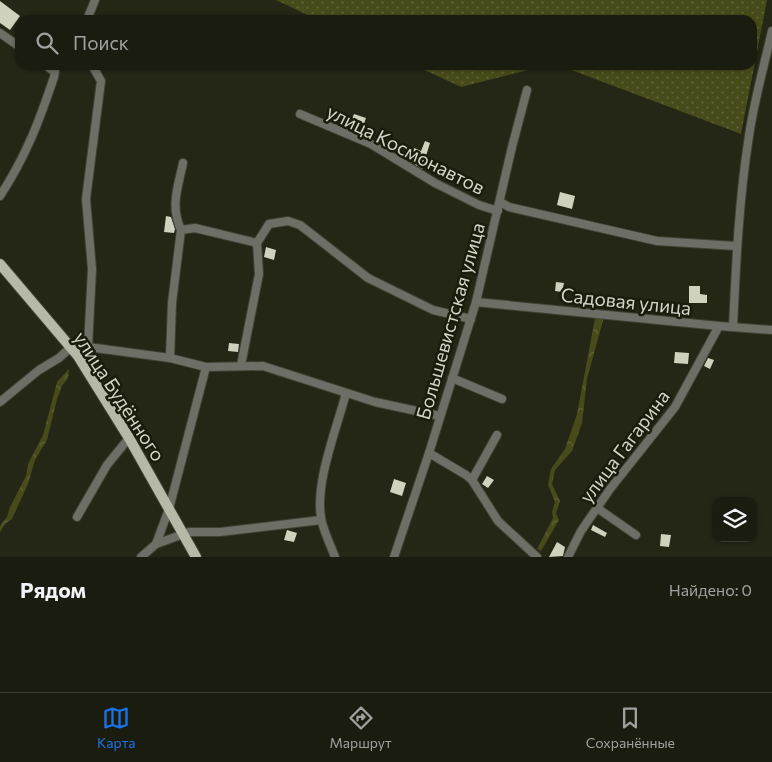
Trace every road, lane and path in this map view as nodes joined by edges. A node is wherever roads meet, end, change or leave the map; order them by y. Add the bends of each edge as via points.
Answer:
1 (95, 0) edge
2 (90, 15) edge
3 (772, 31) edge
4 (0, 33) edge
5 (15, 44) edge
6 (52, 70) edge
7 (95, 70) edge
8 (527, 90) dead end
9 (300, 114) dead end
10 (183, 163) dead end
11 (0, 196) edge
12 (500, 202) junction
13 (498, 211) junction
14 (182, 230) junction
15 (257, 243) junction
16 (736, 246) junction
17 (0, 264) edge
18 (476, 302) junction
19 (470, 319) junction
20 (719, 326) junction
21 (733, 327) junction
22 (772, 330) edge
23 (88, 347) junction
24 (71, 348) junction
25 (78, 356) junction
26 (170, 358) junction
27 (241, 365) junction
28 (206, 367) junction
29 (452, 378) junction
30 (346, 393) junction
31 (502, 399) dead end
32 (0, 402) edge
33 (440, 416) junction
34 (497, 435) dead end
35 (128, 438) junction
36 (429, 453) junction
37 (472, 480) junction
38 (597, 508) junction
39 (169, 509) junction
40 (77, 517) dead end
41 (321, 520) junction
42 (183, 534) junction
43 (636, 535) dead end
44 (156, 544) junction
45 (141, 557) edge
46 (196, 557) edge
47 (335, 557) edge
48 (394, 557) edge
49 (537, 557) edge
50 (568, 557) edge

1 - 2 street
3 - 16 street via 749,134
4 - 5 street
6 - 11 street via 55,72 30,144
7 - 23 street via 101,81 86,199 92,269
8 - 12 street, Большевистская улица
9 - 13 street, улица Космонавтов via 371,144 435,183
10 - 14 street via 174,206
12 - 13 street, Большевистская улица
12 - 16 street, улица Космонавтов via 657,241
13 - 18 street, Большевистская улица
14 - 15 street via 195,228
14 - 26 street via 172,303
15 - 19 street via 270,224 288,221 300,225 368,278 433,310
15 - 27 street via 259,274
16 - 21 street
17 - 24 main road, улица Будённого
18 - 19 street, Большевистская улица
18 - 20 street, Садовая улица
19 - 29 street, Большевистская улица
20 - 21 street, Садовая улица
20 - 38 street, улица Гагарина via 676,407
21 - 22 street, Садовая улица
23 - 25 street
23 - 26 street
24 - 25 main road, улица Будённого
24 - 32 street
25 - 35 main road, улица Будённого
26 - 28 street
27 - 28 street
27 - 30 street via 263,366
28 - 39 street
29 - 31 street
29 - 33 street, Большевистская улица
30 - 33 street
30 - 41 street via 326,464 320,499
33 - 36 street, Большевистская улица
34 - 37 street
35 - 39 main road, улица Будённого
35 - 40 street via 107,465
36 - 37 street
36 - 48 street, Большевистская улица
37 - 49 street via 498,521
38 - 43 street
38 - 50 street, улица Гагарина
39 - 42 main road, улица Будённого
39 - 44 street
41 - 42 street
41 - 47 street
42 - 44 street
42 - 46 main road, улица Будённого
44 - 45 street

